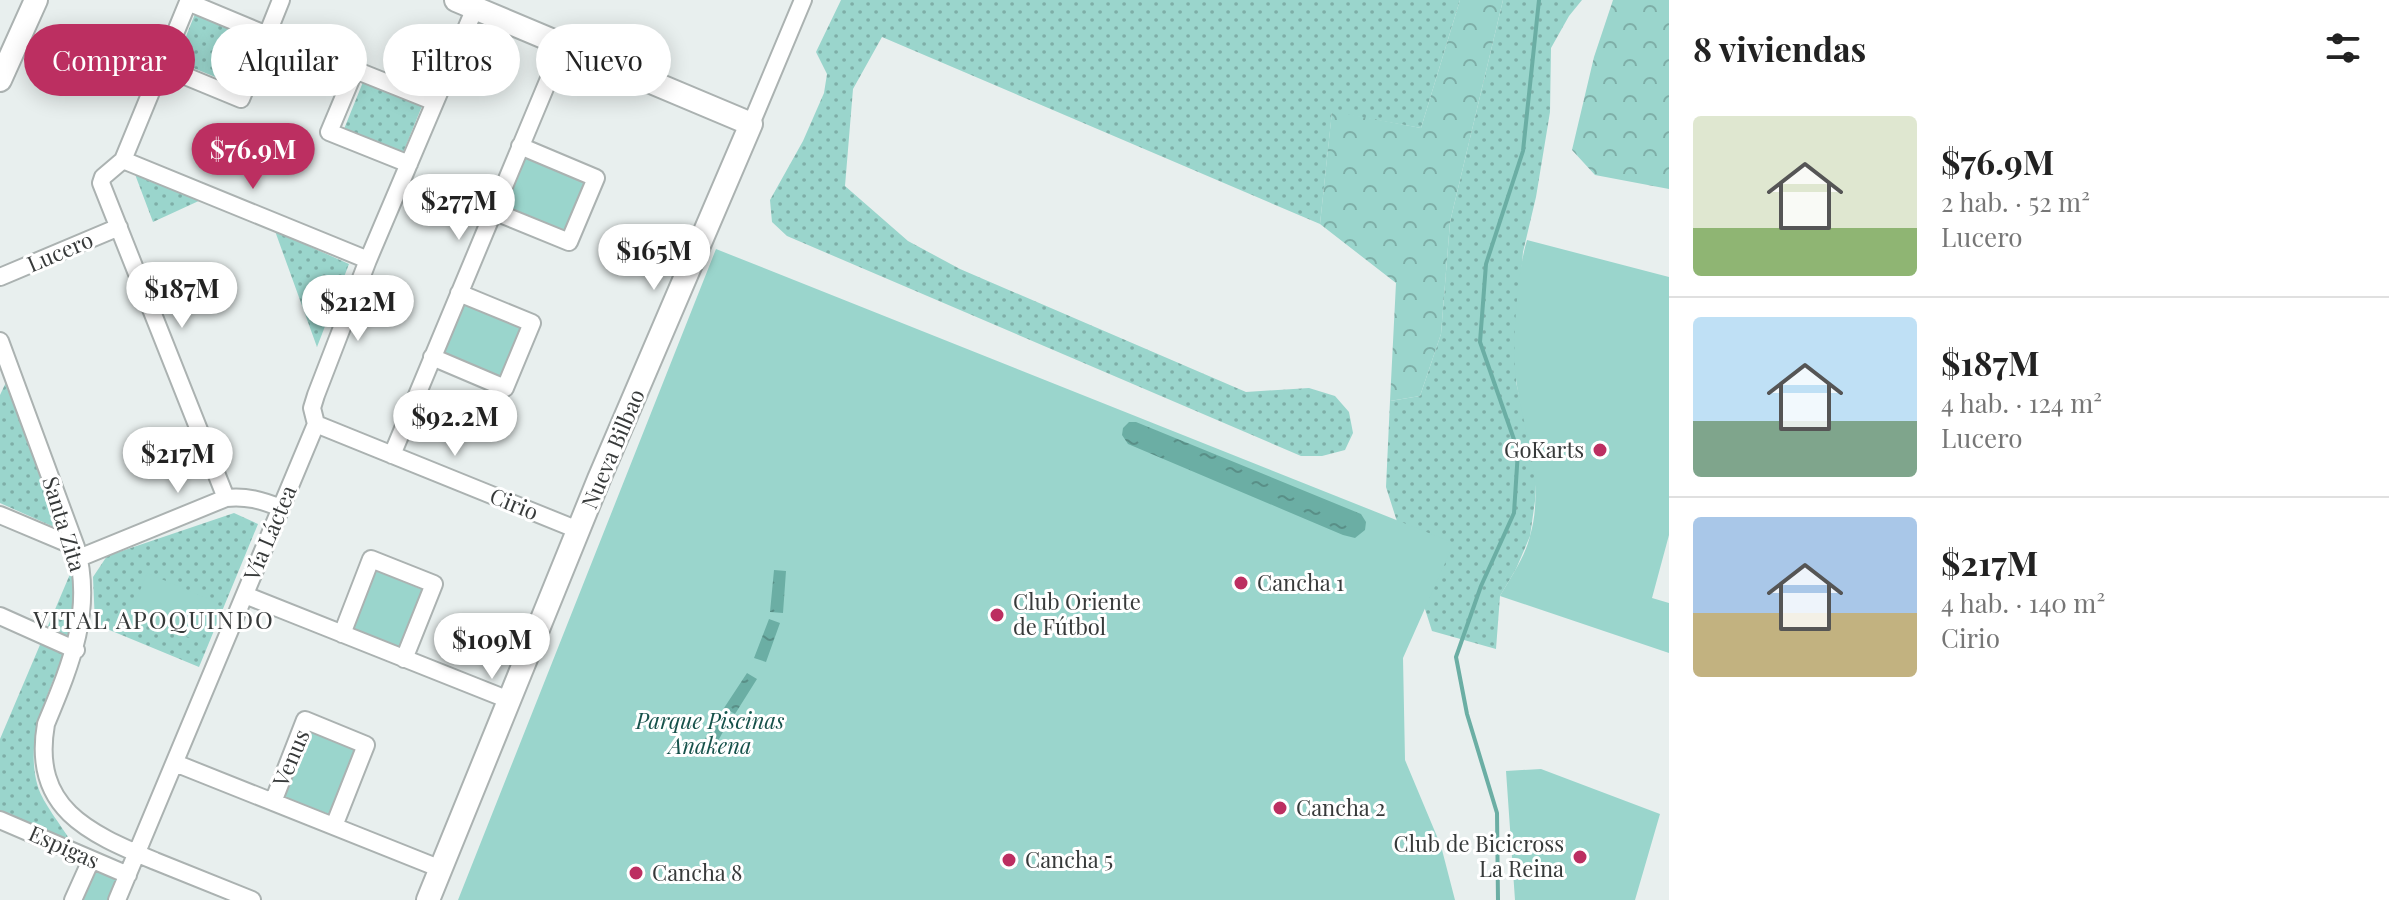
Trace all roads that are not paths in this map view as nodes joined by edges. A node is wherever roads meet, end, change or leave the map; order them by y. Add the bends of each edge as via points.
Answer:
1 (36, 0) edge
2 (281, 0) edge
3 (803, 0) edge
4 (465, 4) edge
5 (179, 24) edge
6 (241, 24) edge
7 (271, 24) edge
8 (536, 34) edge
9 (0, 80) edge
10 (671, 90) edge
11 (149, 96) edge
12 (541, 96) edge
13 (435, 102) junction
14 (751, 124) junction
15 (520, 146) junction
16 (123, 160) junction
17 (409, 164) junction
18 (493, 211) junction
19 (119, 227) junction
20 (368, 260) junction
21 (0, 277) edge
22 (459, 293) junction
23 (1, 349) edge
24 (432, 357) junction
25 (316, 424) junction
26 (392, 455) junction
27 (226, 498) junction
28 (281, 508) junction
29 (0, 515) edge
30 (578, 530) junction
31 (78, 553) junction
32 (245, 595) junction
33 (0, 616) edge
34 (342, 634) junction
35 (76, 650) junction
36 (404, 659) junction
37 (509, 700) junction
38 (175, 763) junction
39 (273, 802) junction
40 (0, 820) edge
41 (334, 826) junction
42 (137, 853) junction
43 (91, 860) junction
44 (441, 869) junction
45 (128, 875) junction
46 (73, 900) edge
47 (117, 900) edge
48 (252, 900) edge
49 (428, 900) edge

1 - 9 street
2 - 7 street
3 - 14 street, Nueva Bilbao
4 - 8 street
4 - 13 street, Vía Láctea
5 - 6 street via 188,2
10 - 14 street
11 - 16 street
12 - 15 street
13 - 17 street, Vía Láctea
13 - 17 street via 355,70 329,132
14 - 30 street, Nueva Bilbao
15 - 18 street
15 - 18 street via 596,178 569,242
16 - 19 street, Lucero via 101,183
16 - 20 street
17 - 20 street, Vía Láctea
18 - 22 street
19 - 21 street, Lucero
19 - 27 street, Lucero
20 - 25 street, Vía Láctea via 316,395
22 - 24 street
22 - 24 street via 532,323 505,388
23 - 31 street, Santa Zita
24 - 26 street
25 - 26 street, Cirio
25 - 28 street, Vía Láctea
26 - 30 street, Cirio
27 - 28 street via 258,498
27 - 31 street
28 - 32 street, Vía Láctea
29 - 31 street
30 - 37 street, Nueva Bilbao
31 - 35 street, Santa Zita via 82,610
32 - 34 street
32 - 38 street, Vía Láctea
33 - 35 street
34 - 36 street
34 - 36 street via 371,559 422,579 434,584
35 - 42 street, Santa Zita via 46,724 47,775 74,819 93,834
36 - 37 street
37 - 44 street, Nueva Bilbao
38 - 39 street, Venus
38 - 42 street, Vía Láctea
39 - 41 street, Venus
39 - 41 street, Venus via 305,720 366,745
40 - 43 street, Espigas
41 - 44 street, Venus
42 - 45 street, Vía Láctea
42 - 48 street
43 - 45 street, Espigas
43 - 46 street
44 - 49 street, Nueva Bilbao
45 - 47 street, Vía Láctea

